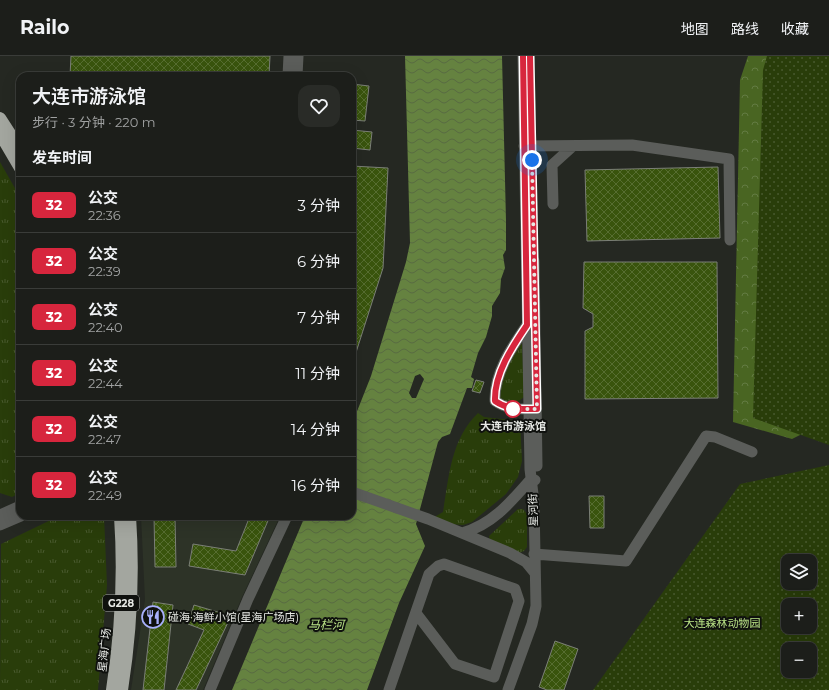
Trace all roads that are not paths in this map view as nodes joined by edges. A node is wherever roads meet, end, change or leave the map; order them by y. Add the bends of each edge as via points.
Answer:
1 (289, 56) edge
2 (298, 56) edge
3 (523, 56) edge
4 (530, 56) edge
5 (288, 72) edge
6 (297, 72) edge
7 (0, 118) edge
8 (0, 134) edge
9 (16, 143) edge
10 (528, 146) junction
11 (573, 146) junction
12 (16, 161) edge
13 (553, 204) dead end
14 (730, 240) dead end
15 (527, 325) junction
16 (533, 409) junction
17 (752, 452) dead end
18 (534, 480) junction
19 (356, 493) edge
20 (16, 508) edge
21 (0, 515) edge
22 (16, 518) edge
23 (120, 520) edge
24 (130, 520) edge
25 (285, 520) edge
26 (0, 525) edge
27 (462, 533) junction
28 (537, 554) junction
29 (535, 573) junction
30 (416, 613) junction
31 (112, 690) edge
32 (122, 690) edge
33 (210, 690) edge
34 (389, 690) edge
35 (508, 690) edge
36 (514, 690) edge

1 - 5 street
2 - 6 street
3 - 10 street
4 - 10 street
7 - 9 highway
8 - 12 highway
10 - 11 street
10 - 15 street, 星河街
10 - 16 street
11 - 13 street via 552,165
11 - 14 street via 632,145 729,159
15 - 16 street, 星河街
15 - 16 street via 506,361 494,389 495,401 503,407
16 - 18 street, 星河街
17 - 28 street via 715,437 706,436 626,561
18 - 27 street via 487,523 475,530
18 - 28 street, 星河街
19 - 27 street
20 - 21 street
22 - 26 street
23 - 31 highway, 星海广场 / G228 via 121,620
24 - 32 highway, 星海广场 / G228 via 131,591
25 - 33 street via 248,598
27 - 29 street via 518,557
28 - 29 street, 星河街
28 - 36 street, 星河街 via 540,618
29 - 35 street, 星河街 via 534,617
30 - 30 street via 456,664 494,677 519,601 515,589 444,564 429,574
30 - 34 street

